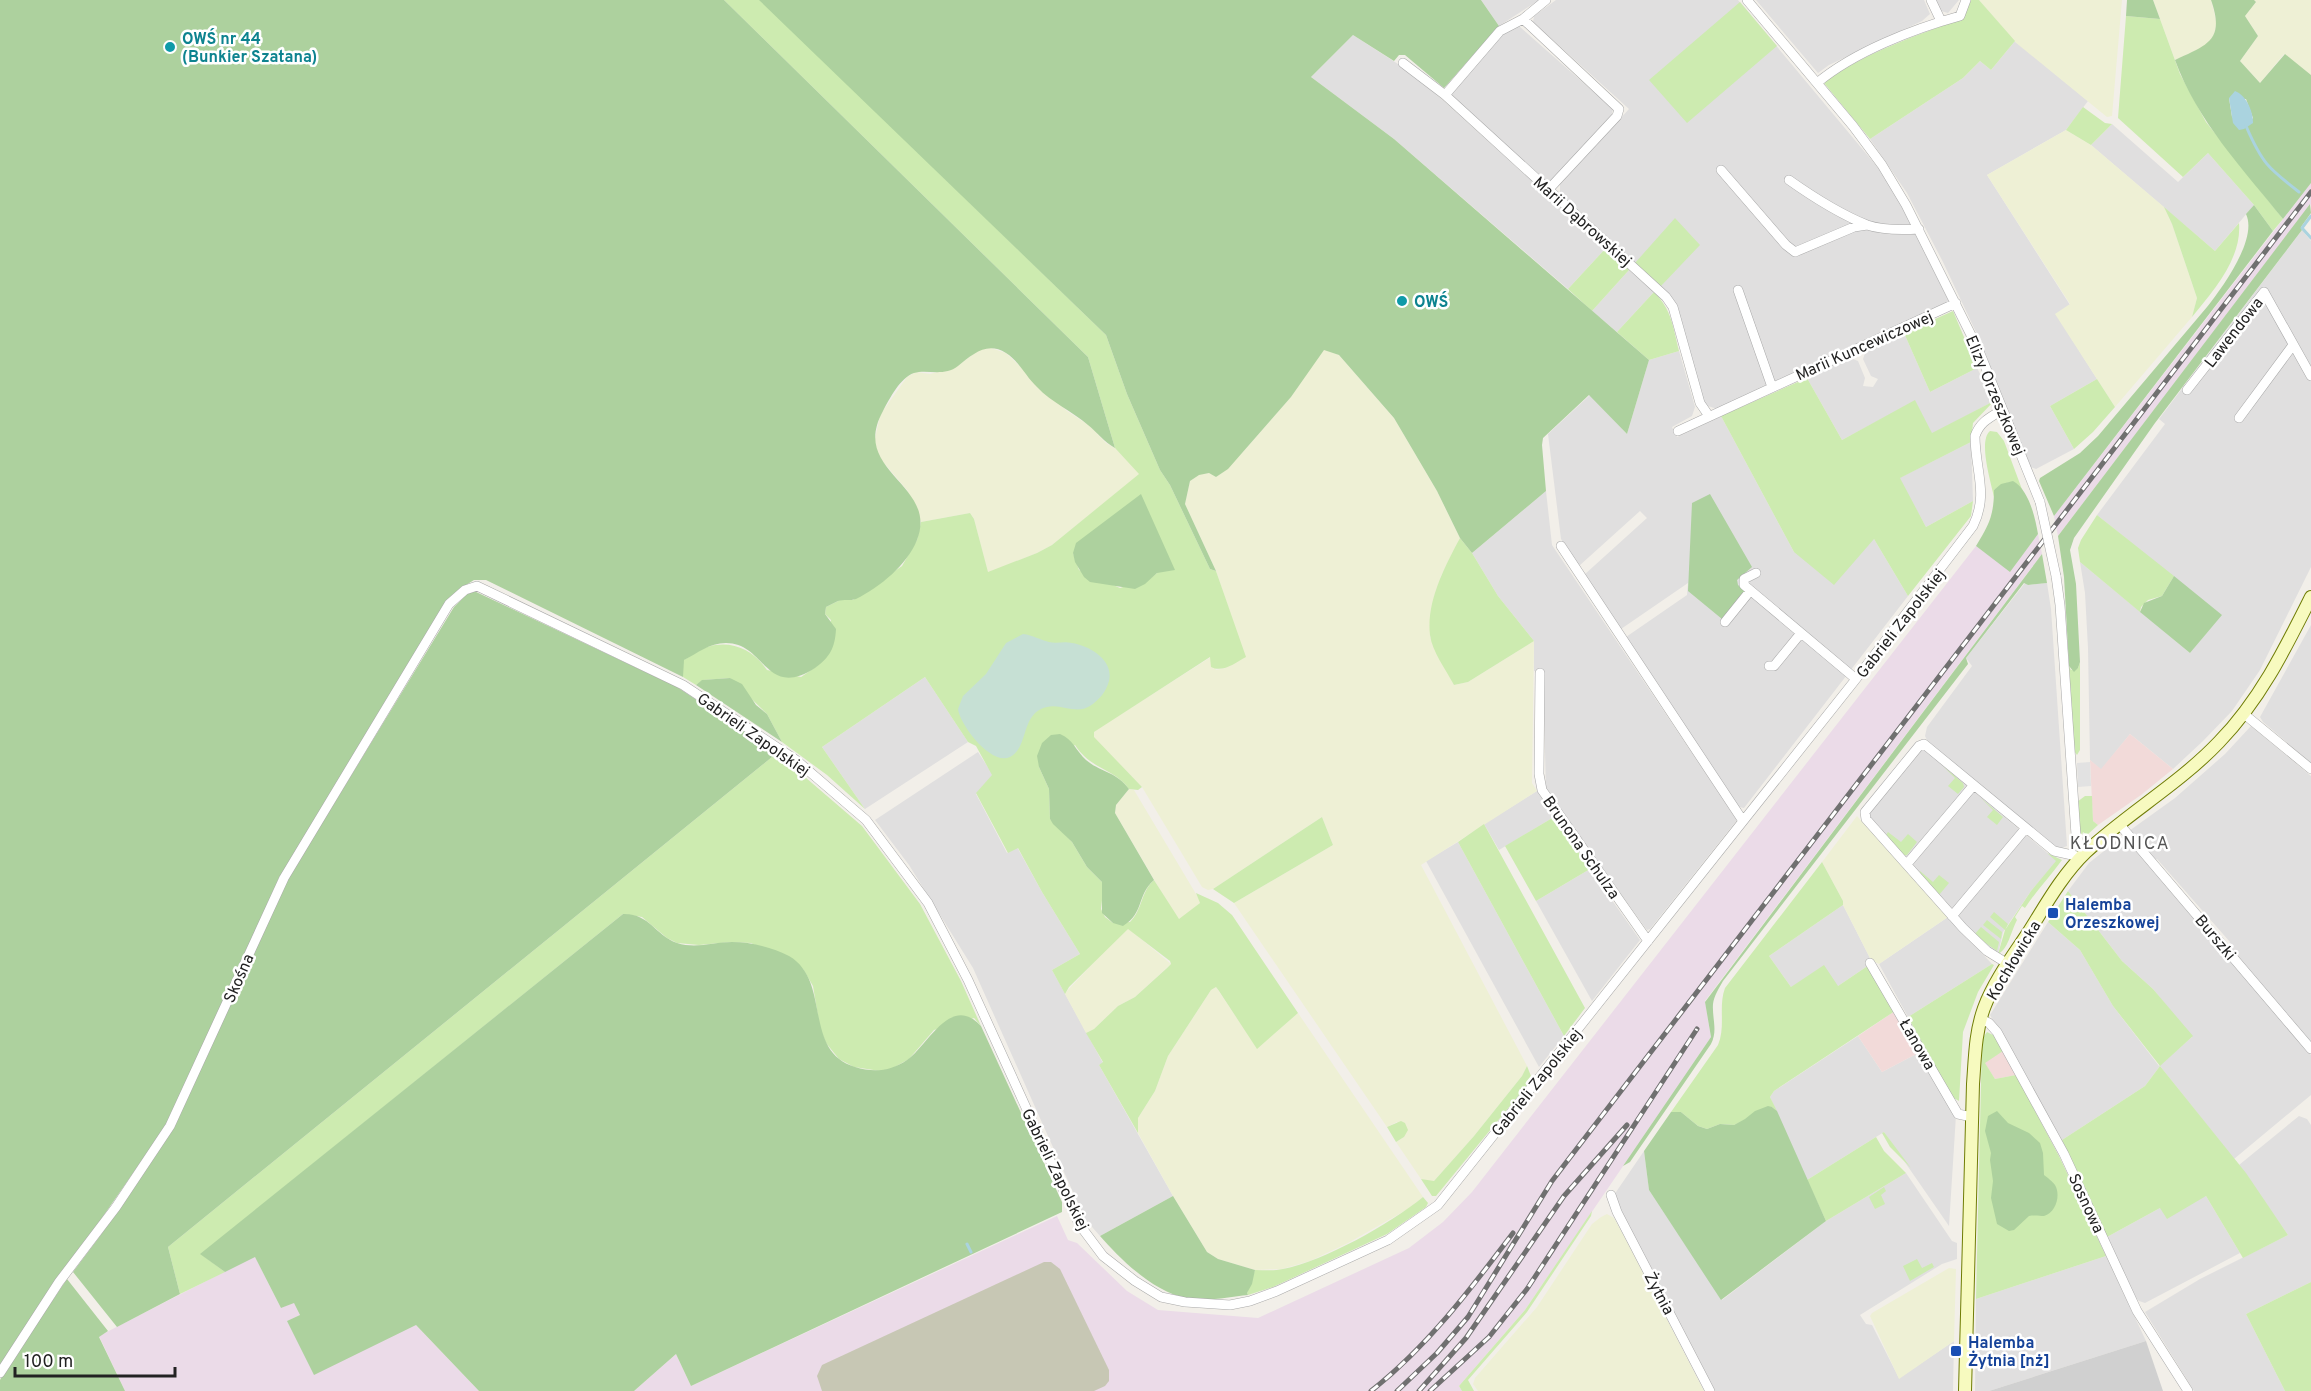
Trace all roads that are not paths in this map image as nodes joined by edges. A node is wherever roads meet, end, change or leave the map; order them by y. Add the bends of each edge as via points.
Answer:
1 (1747, 0) edge
2 (1931, 0) edge
3 (1966, 0) edge
4 (1544, 1) edge
5 (1523, 18) junction
6 (1941, 21) junction
7 (1403, 63) dead end
8 (1817, 83) junction
9 (1445, 95) junction
10 (1721, 170) dead end
11 (1789, 180) dead end
12 (1549, 189) junction
13 (1867, 225) junction
14 (1919, 229) junction
15 (1738, 290) dead end
16 (1956, 303) junction
17 (2293, 345) junction
18 (2311, 376) edge
19 (1772, 387) junction
20 (2187, 390) dead end
21 (2002, 410) junction
22 (1709, 416) junction
23 (2239, 418) dead end
24 (1678, 431) dead end
25 (1561, 546) dead end
26 (1756, 573) dead end
27 (477, 586) joint
28 (1750, 591) junction
29 (2311, 597) edge
30 (1725, 622) dead end
31 (1801, 633) junction
32 (1769, 666) dead end
33 (1540, 673) dead end
34 (1856, 680) junction
35 (2244, 714) junction
36 (2311, 769) edge
37 (1973, 786) junction
38 (1743, 821) junction
39 (2120, 825) junction
40 (2026, 828) junction
41 (2084, 854) junction
42 (1907, 864) junction
43 (1952, 916) junction
44 (1648, 941) junction
45 (1870, 963) dead end
46 (2008, 964) junction
47 (1981, 1019) junction
48 (2311, 1049) edge
49 (1972, 1117) junction
50 (1611, 1195) dead end
51 (0, 1373) edge
52 (1710, 1391) edge
53 (1965, 1391) edge
54 (2188, 1391) edge

1 - 8 street, Elizy Orzeszkowej
2 - 6 street
3 - 6 street via 1960,16
4 - 5 street
5 - 9 street via 1500,31
5 - 12 street via 1618,109 1617,116
6 - 8 street via 1833,69
7 - 9 street, Marii Dąbrowskiej
8 - 14 street, Elizy Orzeszkowej via 1882,165
9 - 12 street, Marii Dąbrowskiej
10 - 13 street via 1795,252
11 - 13 street
12 - 22 street, Marii Dąbrowskiej via 1666,297 1673,307 1700,402
13 - 14 street
14 - 16 street, Elizy Orzeszkowej
15 - 19 street
16 - 19 street, Marii Kuncewiczowej
16 - 21 street, Elizy Orzeszkowej
17 - 18 street, Lawendowa
17 - 20 street, Lawendowa via 2264,292
17 - 23 street
19 - 22 street, Marii Kuncewiczowej
21 - 34 street, Gabrieli Zapolskiej via 1984,421 1975,436 1982,502 1973,526
21 - 41 street, Elizy Orzeszkowej, bridge via 2040,502 2056,576 2076,835
22 - 24 street, Marii Kuncewiczowej
25 - 38 street
26 - 28 street via 1743,582
27 - 44 street, Gabrieli Zapolskiej via 683,686 796,760 866,820 938,922 1078,1224 1103,1256 1161,1297 1230,1305 1250,1302 1388,1240 1438,1205
27 - 51 street, Skośna via 465,590 449,604 284,878 170,1126
28 - 30 street
28 - 31 street
29 - 35 street, Kochłowicka via 2269,677
31 - 32 street via 1774,666
31 - 34 street
33 - 44 street, Brunona Schulza via 1542,790
34 - 38 street, Gabrieli Zapolskiej
35 - 36 street
35 - 39 street, Kochłowicka via 2184,775
37 - 40 street
37 - 42 street
37 - 42 street via 1927,746 1919,746 1864,815
38 - 44 street, Gabrieli Zapolskiej
39 - 41 street, Kochłowicka
39 - 48 street, Burszki
40 - 41 street via 2054,851
40 - 43 street
41 - 46 street, Kochłowicka via 2061,882
42 - 43 street
43 - 46 street via 1987,951
45 - 49 street, Łanowa via 1958,1114
46 - 47 street, Kochłowicka
47 - 49 street, Kochłowicka
47 - 54 street, Sosnowa via 1997,1032 2064,1154 2137,1311
49 - 53 street, Kochłowicka
50 - 52 street, Żytnia

